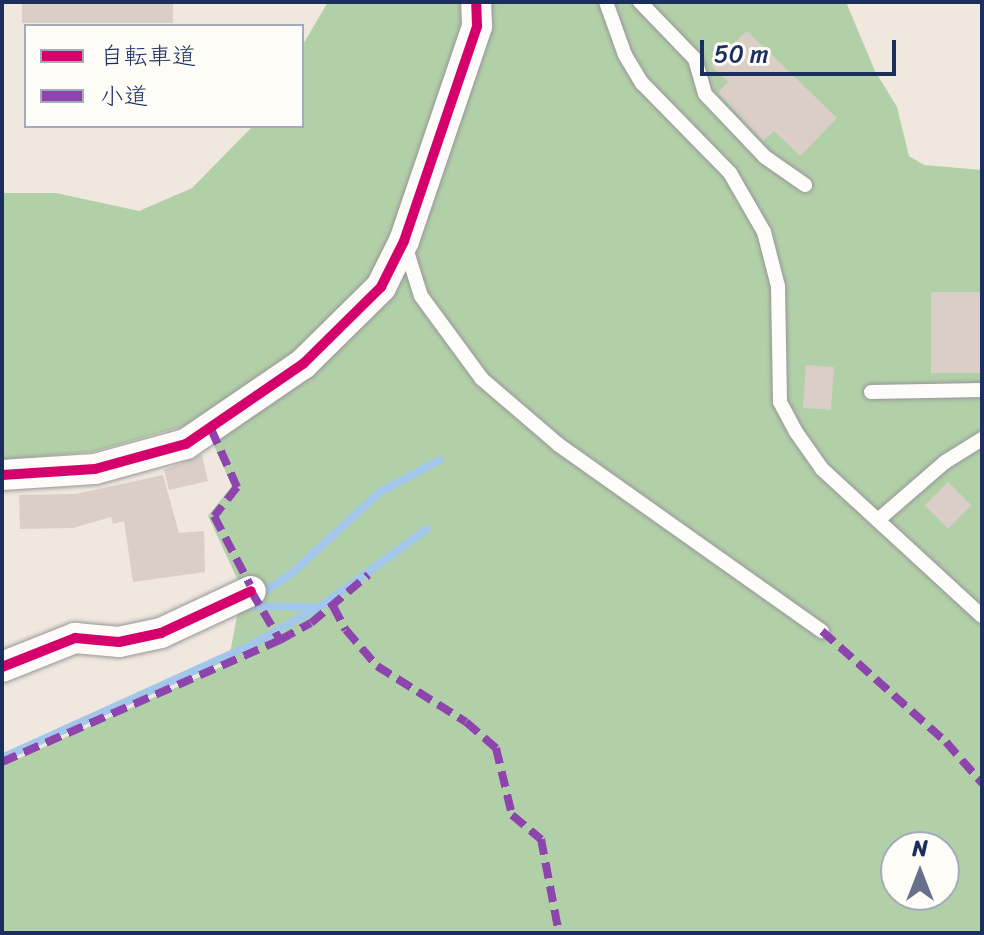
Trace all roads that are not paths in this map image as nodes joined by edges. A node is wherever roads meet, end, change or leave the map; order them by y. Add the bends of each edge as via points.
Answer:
1 (476, 2) edge
2 (640, 2) edge
3 (612, 3) edge
4 (805, 185) dead end
5 (404, 241) junction
6 (982, 390) edge
7 (871, 392) dead end
8 (982, 439) edge
9 (2, 475) edge
10 (878, 520) junction
11 (251, 591) dead end
12 (982, 616) edge
13 (822, 631) dead end
14 (2, 667) edge

1 - 5 street via 477,26
2 - 4 lane via 695,59 705,94 765,157
3 - 10 lane via 642,83 730,173 764,232 778,286 780,402 822,469
5 - 9 street via 381,287 303,364 186,444 95,469
5 - 13 lane via 421,296 482,379 559,445
6 - 7 lane
8 - 10 lane via 945,462
10 - 12 lane
11 - 14 street via 161,633 119,642 75,638

